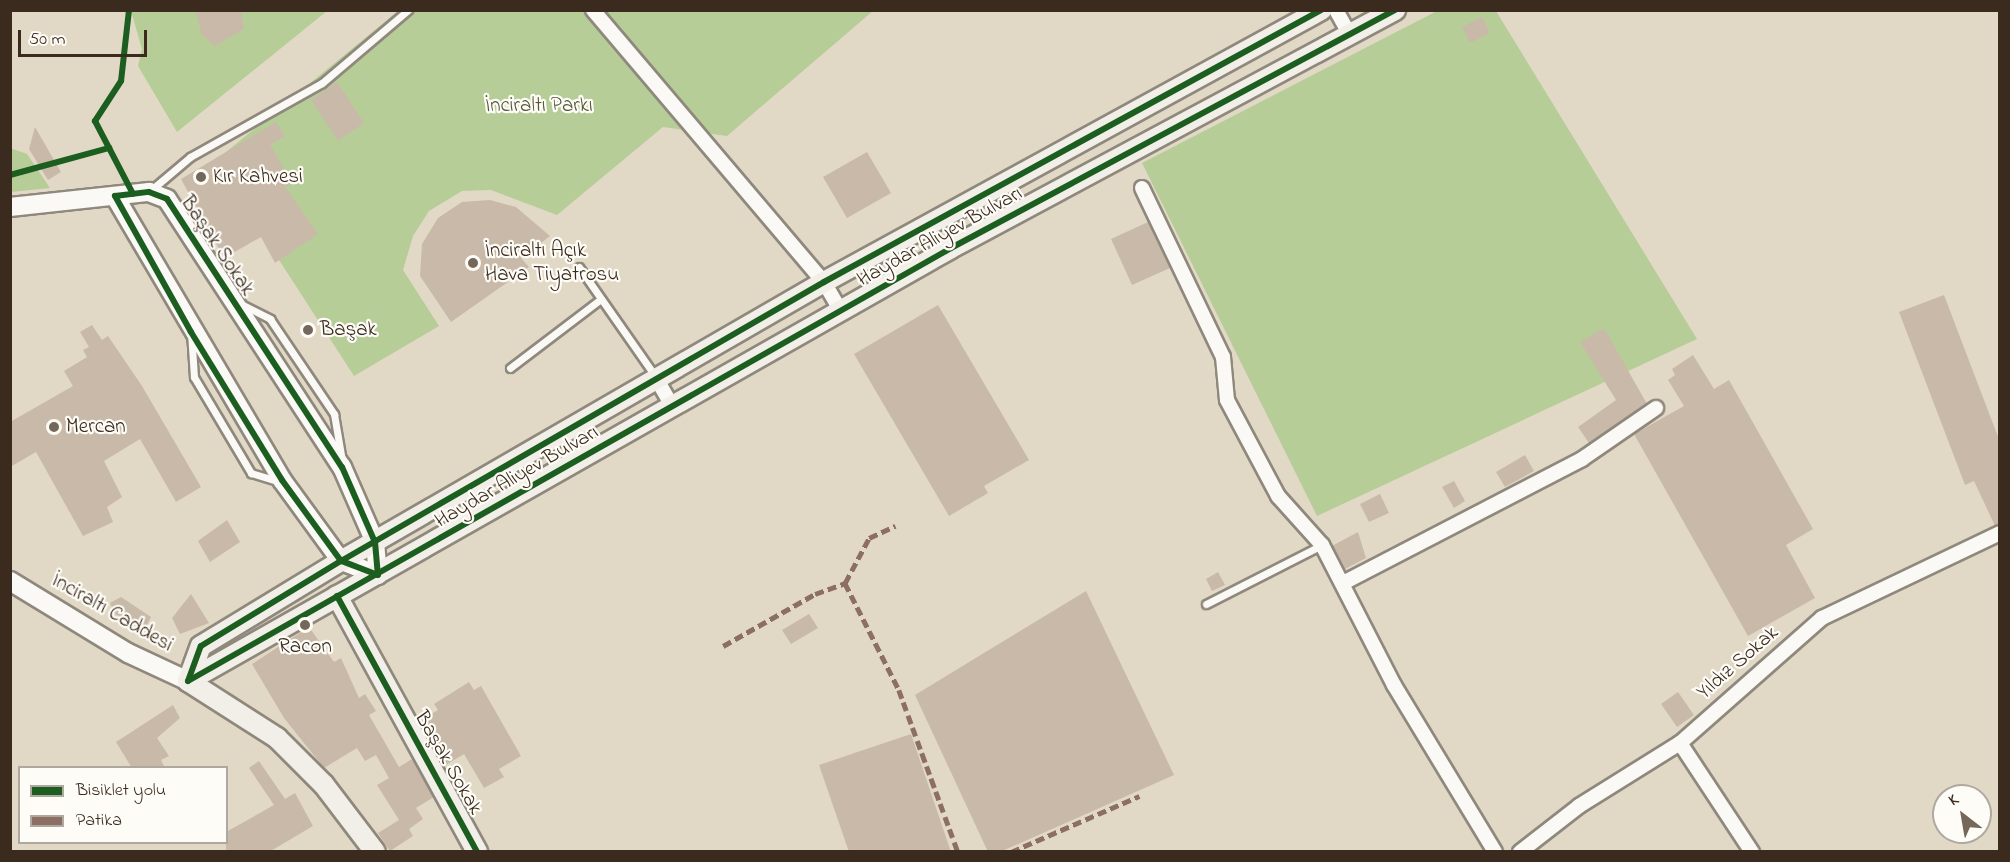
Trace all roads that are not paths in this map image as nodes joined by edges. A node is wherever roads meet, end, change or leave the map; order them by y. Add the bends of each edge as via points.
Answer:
1 (408, 10) edge
2 (593, 10) edge
3 (1321, 10) edge
4 (1336, 10) edge
5 (1395, 10) edge
6 (1349, 33) junction
7 (1142, 188) dead end
8 (149, 192) junction
9 (115, 196) junction
10 (10, 207) edge
11 (579, 267) dead end
12 (824, 282) junction
13 (601, 299) junction
14 (841, 311) junction
15 (510, 368) dead end
16 (656, 378) junction
17 (673, 407) junction
18 (1656, 408) dead end
19 (2000, 533) edge
20 (375, 542) junction
21 (1322, 545) junction
22 (341, 561) junction
23 (378, 575) junction
24 (10, 581) edge
25 (1343, 583) junction
26 (337, 597) junction
27 (1206, 604) dead end
28 (188, 681) junction
29 (1680, 743) junction
30 (375, 852) edge
31 (477, 852) edge
32 (1495, 852) edge
33 (1520, 852) edge
34 (1752, 852) edge

1 - 8 lane via 322,83 190,157
2 - 12 street
3 - 12 main road, Haydar Aliyev Bulvarı
4 - 6 street
5 - 6 main road, Haydar Aliyev Bulvarı
6 - 14 main road, Haydar Aliyev Bulvarı
7 - 21 street via 1223,357 1227,400 1278,496
8 - 9 street, Başak Sokak
8 - 20 street, Başak Sokak via 167,199 236,302 342,467
9 - 10 street, Başak Sokak
9 - 22 street via 191,332 282,480
11 - 13 lane
12 - 14 street
12 - 16 main road, Haydar Aliyev Bulvarı
13 - 15 lane
13 - 16 lane
14 - 17 main road, Haydar Aliyev Bulvarı
16 - 17 street
16 - 20 main road, Haydar Aliyev Bulvarı
17 - 23 main road, Haydar Aliyev Bulvarı
18 - 25 street via 1582,459
19 - 29 street, Yıldız Sokak via 1822,618
20 - 22 main road, Haydar Aliyev Bulvarı
20 - 23 street, Başak Sokak
21 - 25 street
21 - 27 lane
22 - 23 street
22 - 28 main road, Haydar Aliyev Bulvarı via 201,646
23 - 26 main road, Haydar Aliyev Bulvarı
24 - 28 street, İnciraltı Caddesi via 128,653
25 - 32 street via 1394,685
26 - 28 main road, Haydar Aliyev Bulvarı
26 - 31 main road, Başak Sokak
28 - 30 main road, İnciraltı Caddesi via 277,738 324,785
29 - 33 street, Yıldız Sokak via 1579,806
29 - 34 street

